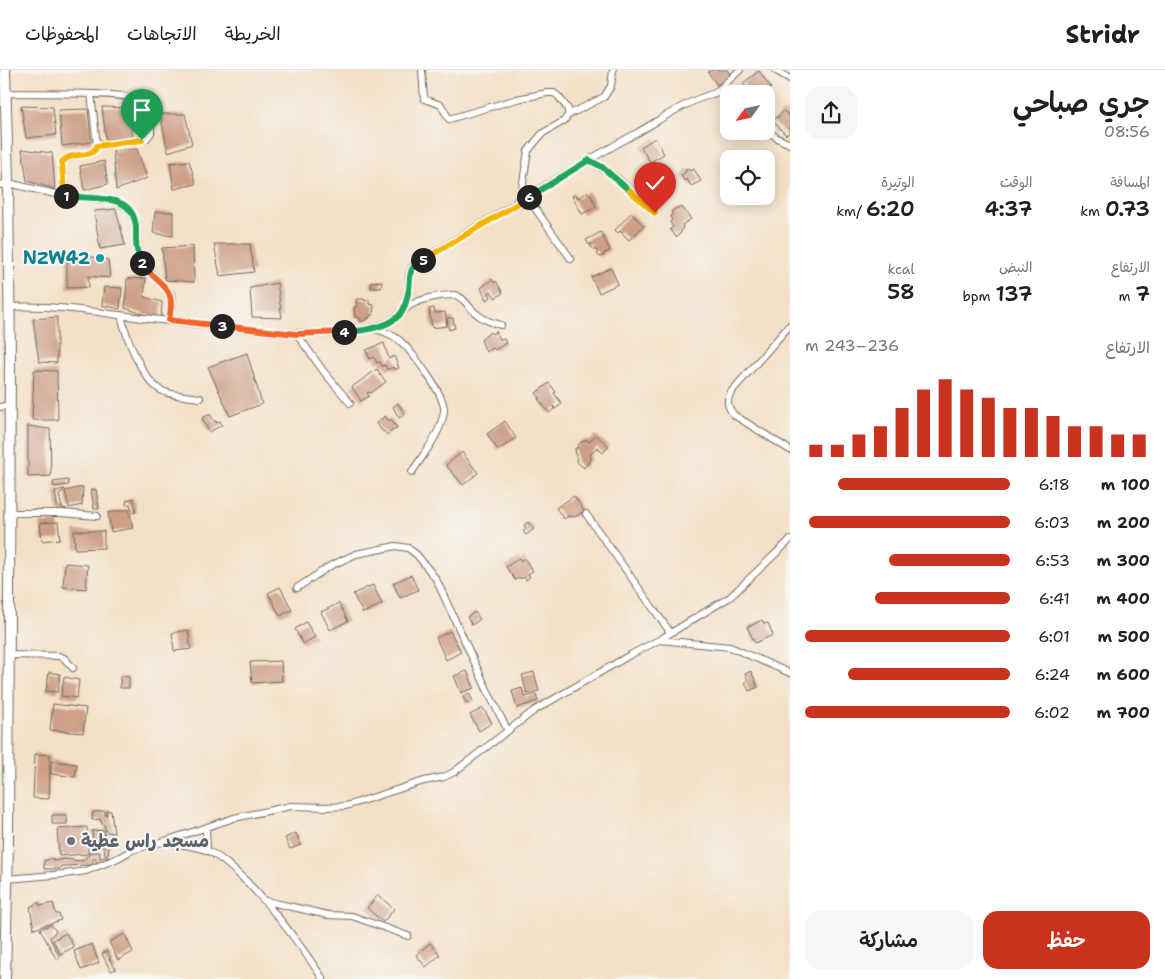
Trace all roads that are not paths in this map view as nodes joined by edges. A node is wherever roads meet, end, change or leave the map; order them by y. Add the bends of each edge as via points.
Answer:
1 (5, 70) edge
2 (422, 70) edge
3 (613, 70) edge
4 (740, 70) edge
5 (775, 70) edge
6 (790, 79) edge
7 (720, 92) edge
8 (6, 94) junction
9 (91, 94) junction
10 (714, 94) junction
11 (568, 115) junction
12 (775, 136) edge
13 (790, 144) edge
14 (97, 146) junction
15 (589, 160) junction
16 (4, 184) edge
17 (64, 196) junction
18 (514, 206) junction
19 (655, 213) dead end
20 (571, 259) dead end
21 (10, 307) junction
22 (404, 310) junction
23 (121, 316) junction
24 (169, 320) junction
25 (500, 325) dead end
26 (790, 325) edge
27 (374, 328) junction
28 (296, 334) junction
29 (200, 398) dead end
30 (350, 403) dead end
31 (4, 406) edge
32 (790, 450) edge
33 (412, 472) dead end
34 (5, 494) edge
35 (10, 513) junction
36 (586, 514) dead end
37 (97, 516) dead end
38 (790, 540) edge
39 (297, 588) dead end
40 (5, 630) edge
41 (670, 632) junction
42 (659, 640) junction
43 (10, 655) junction
44 (73, 668) dead end
45 (790, 673) edge
46 (508, 731) junction
47 (206, 828) junction
48 (165, 841) junction
49 (4, 842) edge
50 (207, 851) junction
51 (7, 879) junction
52 (266, 901) junction
53 (408, 936) dead end
54 (5, 979) edge
55 (323, 979) edge

1 - 8 main road
2 - 11 street via 424,99 441,105 450,119 547,93 554,93 559,98 568,109
3 - 11 street via 604,97
4 - 10 street
5 - 6 street
7 - 10 street
8 - 9 street
8 - 16 main road
9 - 14 street
9 - 14 street via 139,98 150,108 151,133 146,139
10 - 15 street via 689,104
11 - 18 street via 543,133 528,151 521,195
12 - 13 street
14 - 17 street via 92,153 70,156 62,162
15 - 18 street
15 - 19 street via 616,178
16 - 17 street
16 - 21 main road
17 - 24 street via 114,200 130,209 136,223 140,260 171,294
18 - 20 street via 529,204 534,207
18 - 22 street via 412,267
21 - 23 street via 57,307
21 - 31 main road
22 - 25 street via 430,298 458,296 475,313
22 - 27 street via 390,322
23 - 24 street
23 - 29 street via 134,354 156,388
24 - 28 street
26 - 32 street via 731,392 727,401 734,415
27 - 28 street via 355,332
27 - 33 street via 386,331 409,350 442,396 445,408 440,428
28 - 30 street
31 - 34 main road
34 - 35 main road
35 - 37 street
35 - 40 main road
36 - 41 street
38 - 41 street via 730,597
39 - 46 street via 330,566 356,554 396,546 408,548 425,563 436,579
40 - 43 main road
41 - 42 street
42 - 45 street via 730,647
42 - 46 street via 535,710
43 - 44 street via 58,656
43 - 49 main road
46 - 47 street via 444,776 346,806 291,806 257,812
47 - 48 street
47 - 50 street
48 - 50 street
48 - 51 street via 132,850 86,871
49 - 51 main road
50 - 52 street via 230,866
51 - 54 main road
52 - 53 street via 328,915 352,916
52 - 55 street

